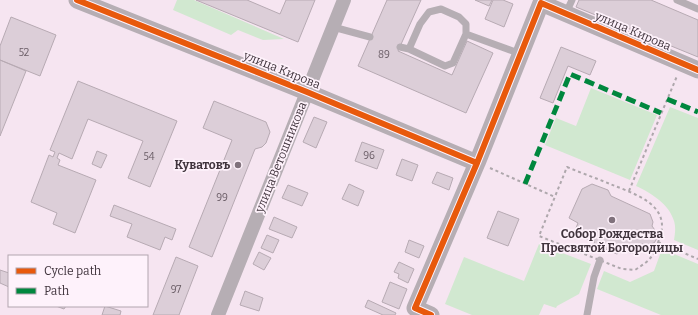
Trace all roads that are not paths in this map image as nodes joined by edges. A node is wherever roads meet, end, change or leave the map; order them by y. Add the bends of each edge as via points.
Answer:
1 (77, 0) edge
2 (344, 0) edge
3 (677, 0) edge
4 (538, 2) edge
5 (569, 7) edge
6 (698, 9) edge
7 (333, 27) junction
8 (466, 34) junction
9 (370, 37) dead end
10 (400, 46) dead end
11 (409, 49) junction
12 (521, 54) junction
13 (698, 70) edge
14 (307, 92) junction
15 (477, 163) junction
16 (600, 260) road end
17 (413, 312) edge
18 (218, 315) edge
19 (431, 315) edge
20 (587, 315) edge

1 - 14 street, улица Кирова
2 - 7 street, улица Ветошникова
3 - 6 lane
4 - 5 street, улица Кирова
4 - 12 street, улица Кирова
5 - 13 street, улица Кирова
7 - 9 lane
7 - 14 street, улица Ветошникова
8 - 11 lane via 453,63 445,66
8 - 11 lane via 466,24 459,17 441,9 429,12 420,24
8 - 12 lane
10 - 11 lane
12 - 15 street, улица Кирова
14 - 15 street, улица Кирова
14 - 18 street, улица Ветошникова
15 - 17 street, улица Кирова
16 - 20 lane
17 - 19 street, улица Кирова

